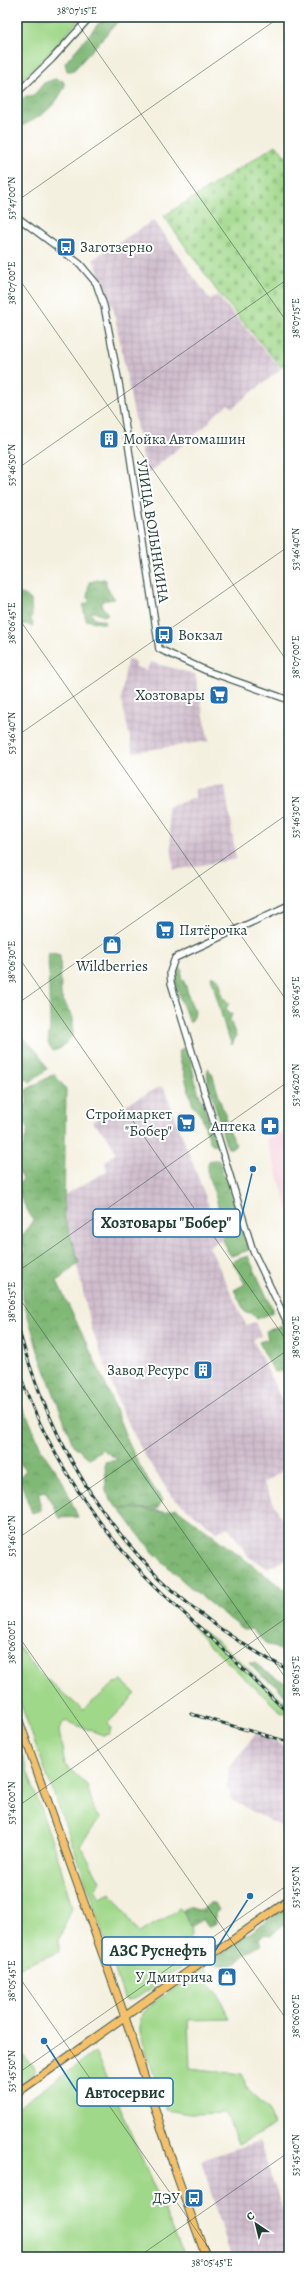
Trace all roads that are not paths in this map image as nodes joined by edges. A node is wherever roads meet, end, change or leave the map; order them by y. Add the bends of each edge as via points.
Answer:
1 (90, 17) edge
2 (17, 92) edge
3 (17, 217) edge
4 (289, 700) edge
5 (289, 905) edge
6 (289, 1326) edge
7 (17, 1714) edge
8 (289, 1900) edge
9 (125, 2017) junction
10 (17, 2093) edge
11 (206, 2257) edge

1 - 2 street via 52,59
3 - 4 street, УЛИЦА ВОЛЫНКИНА via 80,264 89,273 101,294 119,383 159,649 207,671
5 - 6 street via 175,958 172,964 171,983 253,1251
7 - 9 main road
8 - 9 main road
9 - 10 main road
9 - 11 main road

